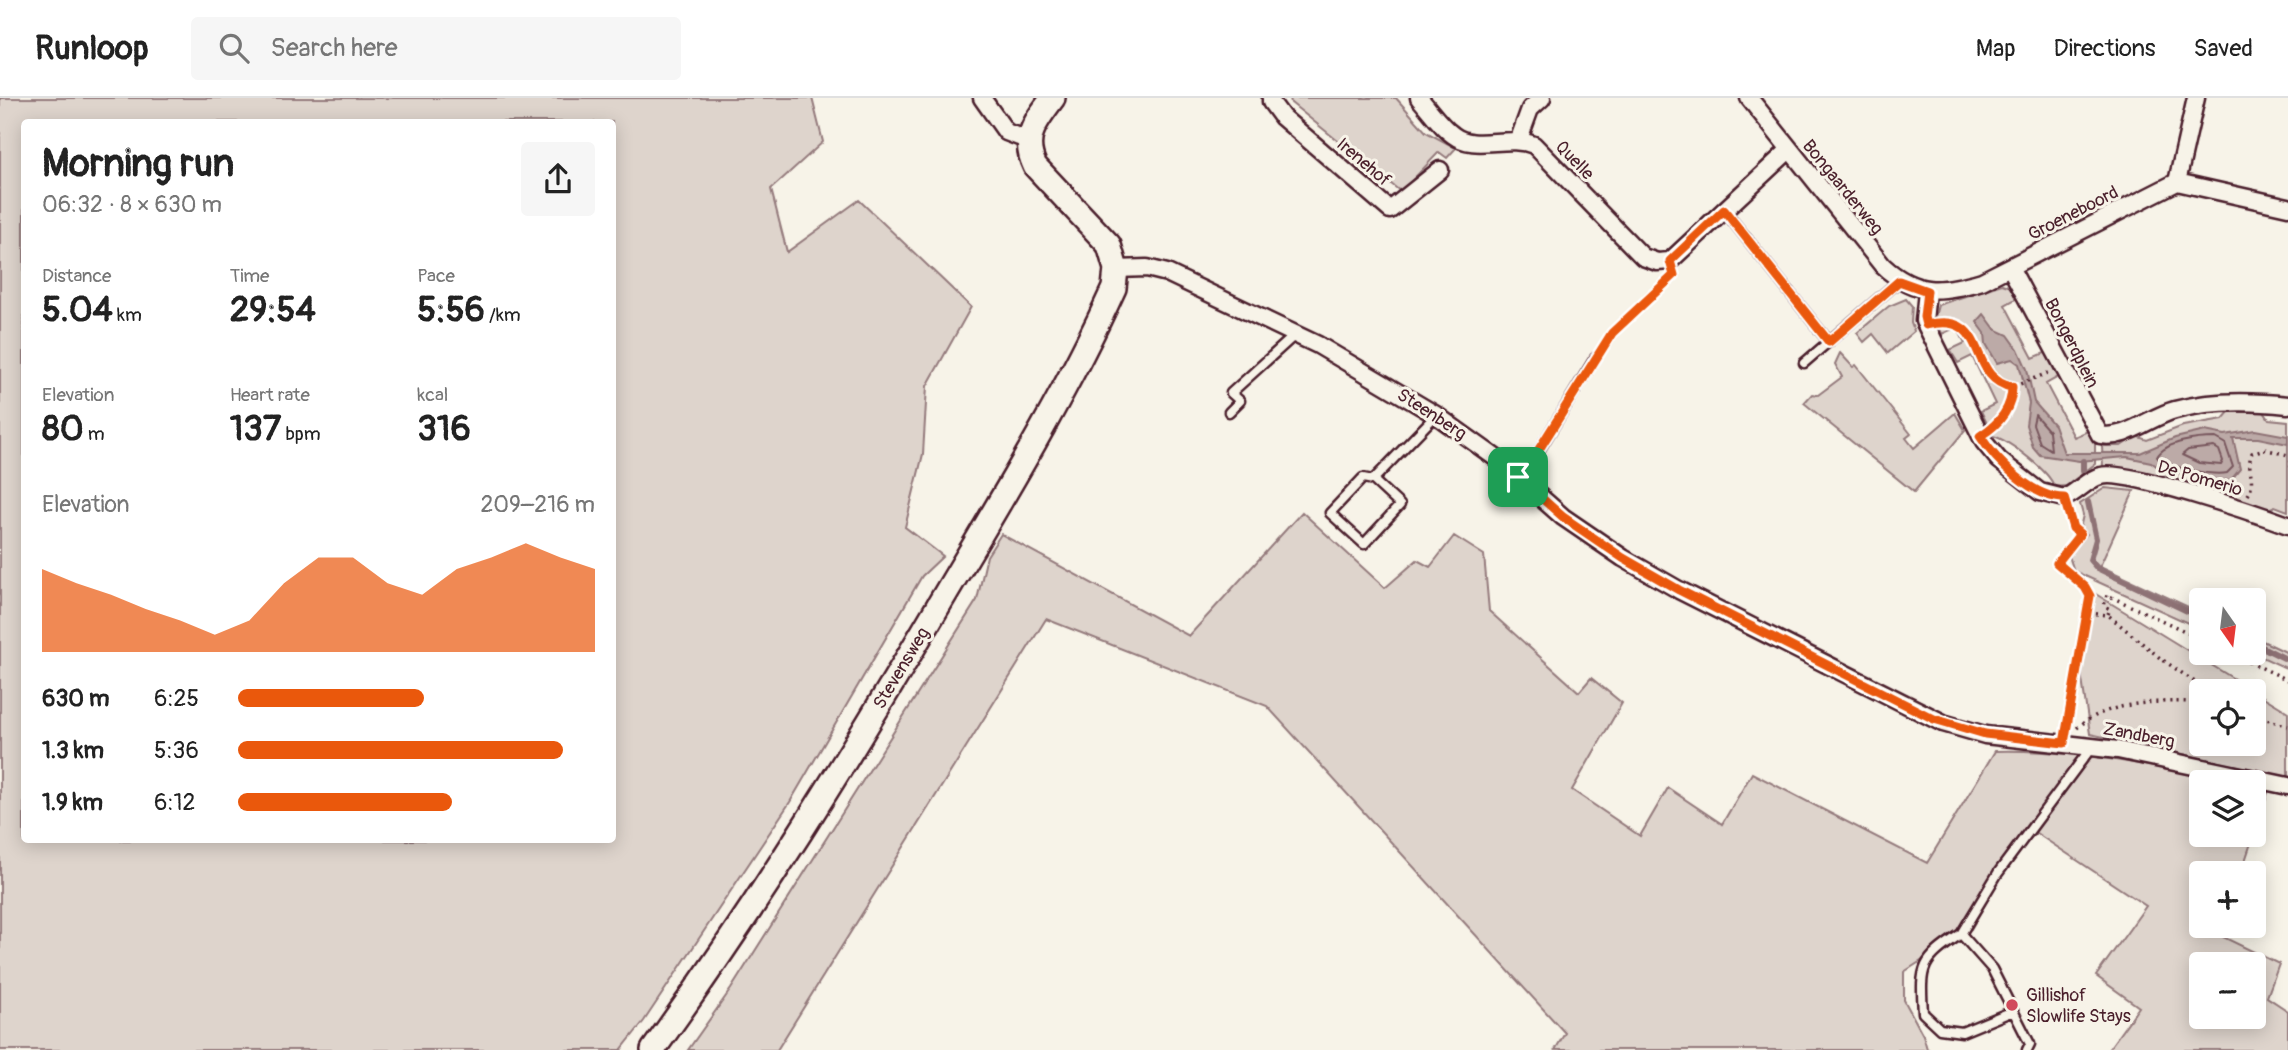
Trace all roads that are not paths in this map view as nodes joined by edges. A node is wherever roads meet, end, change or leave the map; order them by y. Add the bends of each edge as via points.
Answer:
1 (982, 98) edge
2 (1053, 98) edge
3 (1272, 98) edge
4 (1419, 98) edge
5 (1542, 98) edge
6 (1749, 98) edge
7 (2196, 98) edge
8 (1027, 139) junction
9 (1519, 139) junction
10 (1789, 150) junction
11 (1440, 170) dead end
12 (2177, 182) junction
13 (2288, 207) edge
14 (1724, 210) junction
15 (1882, 266) joint
16 (2010, 267) junction
17 (1116, 269) junction
18 (1899, 281) junction
19 (1927, 291) junction
20 (1296, 334) junction
21 (1829, 342) junction
22 (1595, 358) road end
23 (1804, 363) dead end
24 (2288, 405) edge
25 (1229, 412) dead end
26 (1436, 415) junction
27 (1518, 477) junction
28 (1373, 480) junction
29 (2288, 526) edge
30 (2064, 743) joint
31 (2093, 746) junction
32 (2288, 786) edge
33 (1961, 934) junction
34 (2013, 1010) junction
35 (653, 1050) edge
36 (2027, 1050) edge

1 - 8 street via 1006,132
2 - 8 street
3 - 11 street, Irenehof via 1270,102 1282,117 1390,210
4 - 9 street via 1453,136 1467,142
5 - 9 street via 1530,109
6 - 10 street, Bongaarderweg
7 - 12 street
8 - 17 street via 1035,166 1109,245
9 - 14 street, Quelle via 1534,145 1643,257 1664,262
10 - 14 street
10 - 15 street, Bongaarderweg
12 - 13 street
12 - 16 street, Groeneboord
14 - 21 lane
15 - 18 street, Groeneboord
16 - 19 street, Groeneboord via 1963,287
16 - 24 street, Bongerdplein via 2100,435 2113,438 2157,416 2205,404
17 - 20 street, Steenberg via 1167,273
17 - 35 street, Stevensweg via 1114,288 1074,371 991,520 810,820
18 - 19 street, Groeneboord
18 - 21 lane
19 - 29 street, De Pomerio via 1926,325 1980,436 1999,460 2040,492 2064,498 2100,476 2123,477
20 - 25 lane via 1231,393 1240,401
20 - 26 street, Steenberg
21 - 23 lane
22 - 27 lane
26 - 27 street, Steenberg
26 - 28 lane
27 - 30 street, Steenberg via 1563,517 1633,564 1934,719 1985,734
28 - 28 lane via 1363,478 1330,513 1364,544 1400,505
30 - 31 street, Zandberg
31 - 32 street, Zandberg
31 - 33 lane via 1997,873
33 - 34 lane via 1992,969
33 - 34 lane via 1929,955 1921,979 1923,1013 1940,1029 1962,1032
34 - 36 lane via 2030,1044

